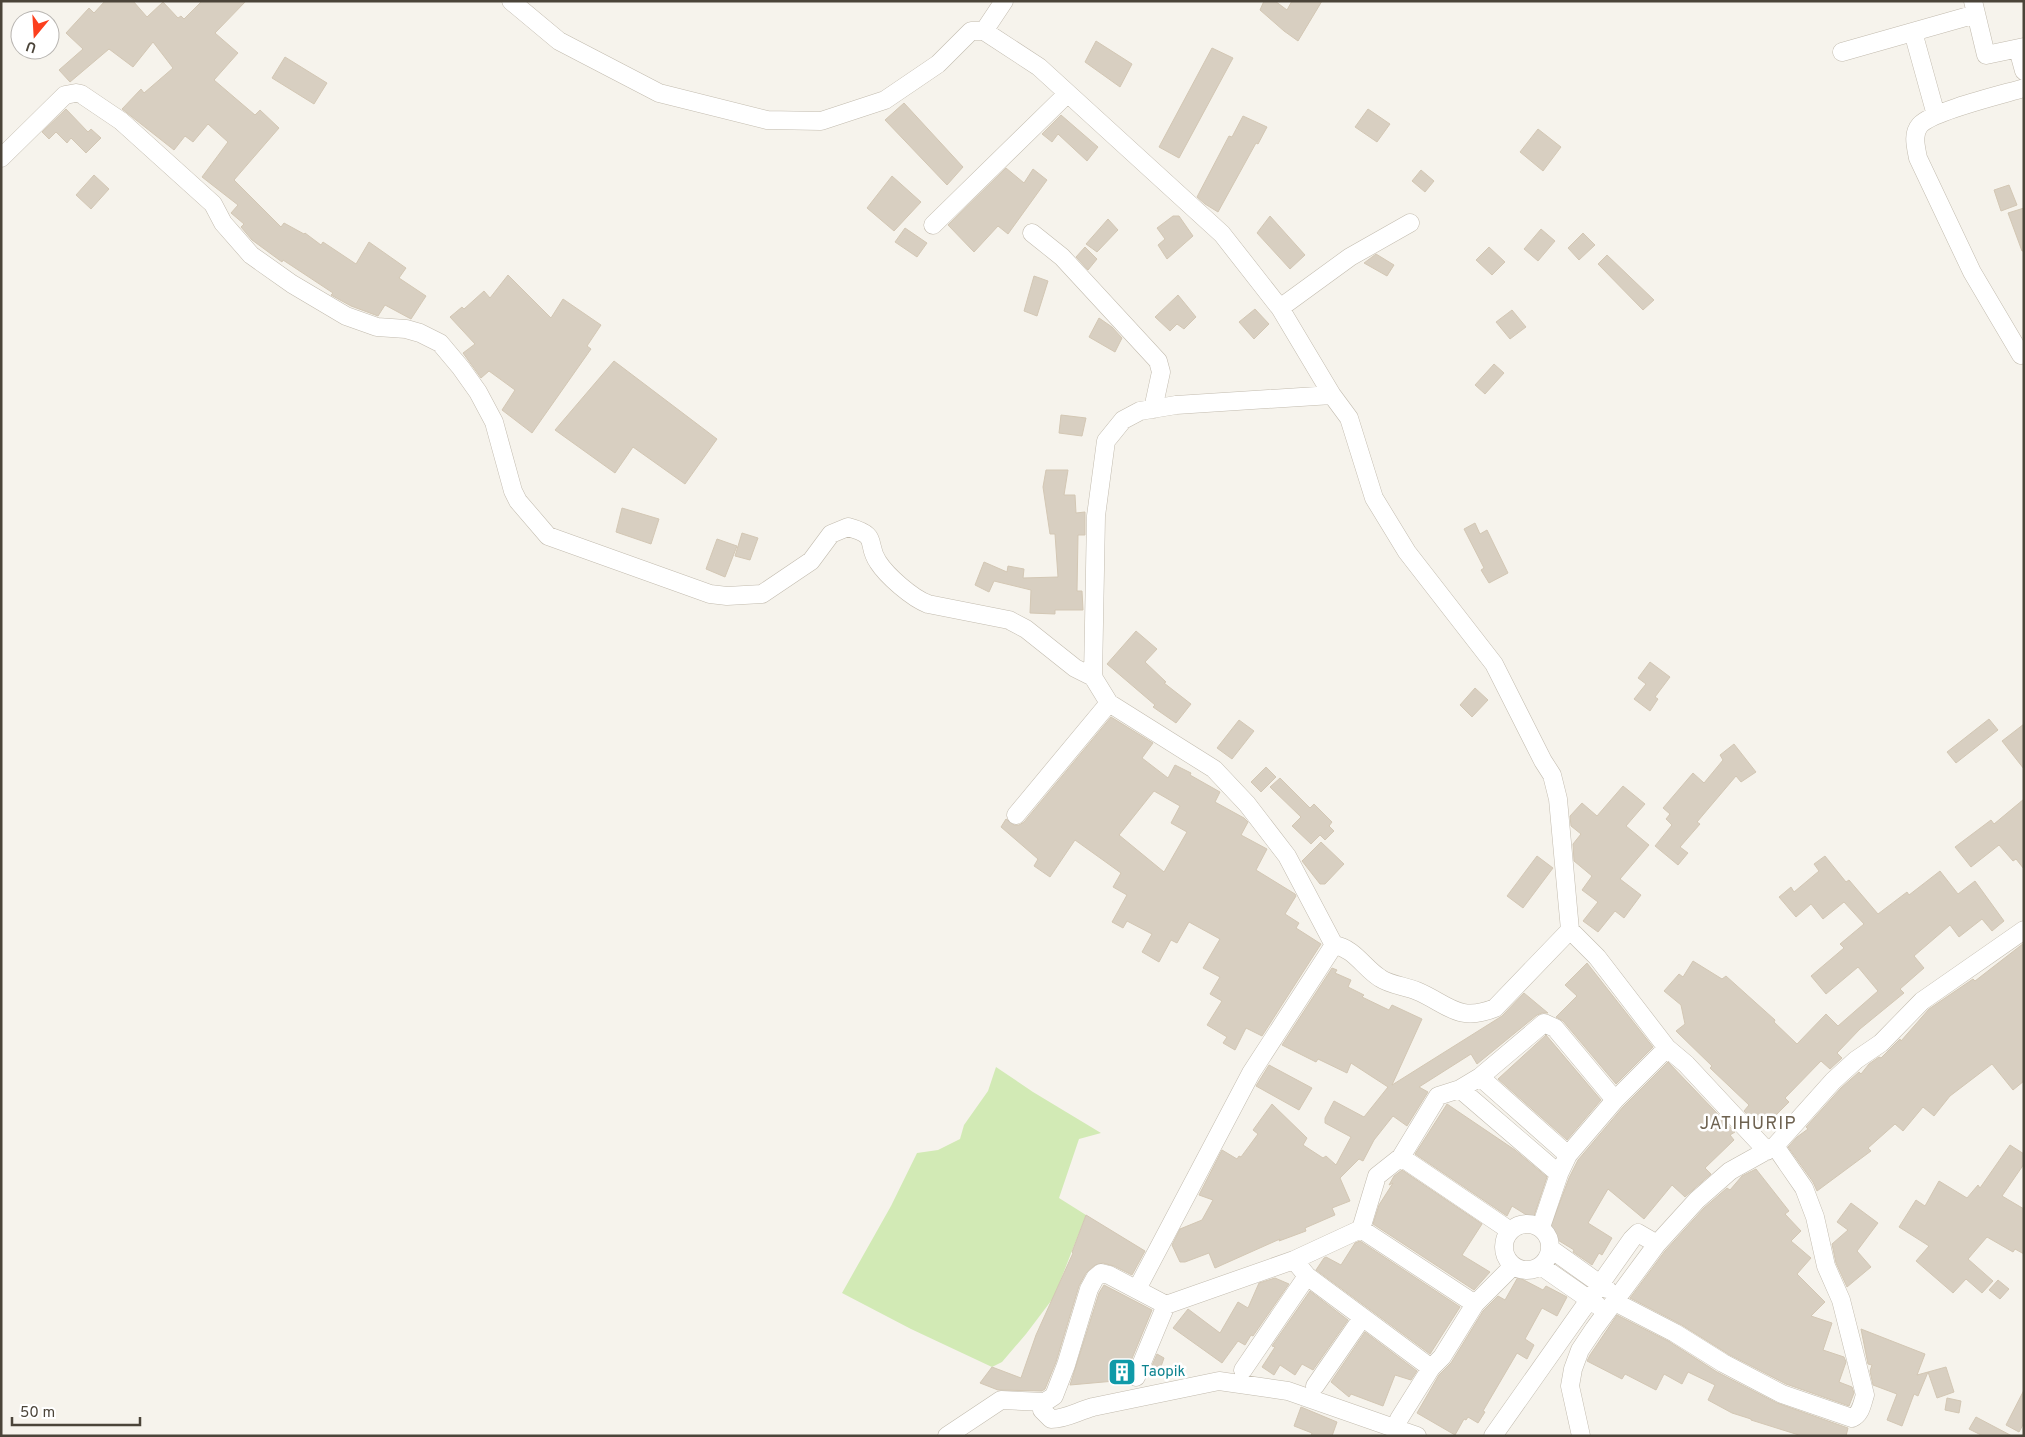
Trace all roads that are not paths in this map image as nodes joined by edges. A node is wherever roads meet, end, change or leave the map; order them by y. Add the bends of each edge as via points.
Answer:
1 (511, 1) edge
2 (1004, 1) edge
3 (1974, 8) edge
4 (984, 31) junction
5 (1912, 32) junction
6 (2021, 48) edge
7 (1842, 52) dead end
8 (2024, 71) edge
9 (2024, 88) edge
10 (1067, 94) junction
11 (1936, 115) junction
12 (1, 158) edge
13 (1410, 223) dead end
14 (933, 224) dead end
15 (1032, 233) dead end
16 (1280, 308) junction
17 (2023, 357) edge
18 (1332, 395) junction
19 (1153, 409) junction
20 (1093, 677) junction
21 (1109, 703) junction
22 (1016, 816) dead end
23 (1570, 930) junction
24 (2024, 930) edge
25 (1334, 945) junction
26 (1667, 1048) junction
27 (1480, 1077) junction
28 (1460, 1089) junction
29 (1615, 1100) junction
30 (1771, 1149) junction
31 (1568, 1155) junction
32 (1401, 1157) junction
33 (1559, 1174) junction
34 (1541, 1227) junction
35 (1361, 1228) junction
36 (1508, 1230) junction
37 (1657, 1244) junction
38 (1551, 1249) junction
39 (1294, 1260) junction
40 (1514, 1266) junction
41 (1541, 1266) junction
42 (1306, 1276) junction
43 (1599, 1284) junction
44 (1136, 1289) junction
45 (1588, 1300) junction
46 (1615, 1303) junction
47 (1475, 1304) junction
48 (1166, 1305) junction
49 (1362, 1318) junction
50 (1432, 1368) junction
51 (1243, 1370) dead end
52 (1136, 1377) dead end
53 (1315, 1386) dead end
54 (1045, 1402) junction
55 (1399, 1419) dead end
56 (947, 1436) edge
57 (1417, 1436) edge
58 (1493, 1436) edge
59 (1581, 1436) edge

1 - 4 street via 559,42 659,92 767,120 821,121 885,100 938,64 971,31
2 - 4 street
3 - 5 street
3 - 6 street via 1986,55
4 - 10 street via 1039,67
5 - 7 street
5 - 11 street
6 - 8 street
9 - 11 street
10 - 14 street
10 - 16 street via 1222,234
11 - 17 street via 1920,125 1914,140 1918,158 1972,272
12 - 20 street via 65,95 76,93 86,97 121,121 213,204 223,223 251,255 292,284 346,316 377,327 420,333 440,343 478,392 494,422 513,491 548,536 710,594 726,596 762,594 812,561 831,534 848,527 868,536 878,562 915,600 1009,620
13 - 16 street via 1350,257
15 - 19 street via 1062,257 1158,361 1161,372
16 - 18 street
18 - 19 street
18 - 23 street via 1349,418 1374,498 1407,552 1494,664 1552,775 1558,799
19 - 20 street via 1140,411 1123,420 1106,441 1096,516
20 - 21 street
21 - 22 street
21 - 25 street via 1214,769 1247,804 1288,856
23 - 25 street via 1494,1008 1480,1014 1457,1012 1416,990 1381,979 1344,946
23 - 26 street via 1597,957
24 - 30 street via 1922,1001 1880,1044 1833,1081
25 - 44 street via 1251,1073
26 - 29 street
26 - 30 street
27 - 28 street
27 - 29 street via 1544,1023 1555,1028
27 - 31 street
28 - 32 street via 1438,1096
28 - 33 street
29 - 31 street
30 - 37 street via 1730,1172 1697,1200
30 - 46 street via 1804,1188 1815,1217 1826,1266 1841,1300 1864,1395 1862,1408 1856,1416 1852,1418 1782,1394 1723,1363 1675,1332
31 - 33 street
32 - 35 street via 1377,1176
32 - 36 street
33 - 34 street
34 - 36 street via 1524,1222
34 - 38 street via 1549,1237
35 - 39 street
35 - 47 street
36 - 40 street via 1503,1243 1505,1256
37 - 43 street via 1638,1233
37 - 46 street
38 - 41 street
38 - 43 street
39 - 42 street
39 - 48 street
40 - 41 street via 1527,1270
40 - 47 street
41 - 45 street
42 - 49 street
42 - 51 street
43 - 45 street
43 - 46 street
44 - 48 street
44 - 54 street via 1101,1273 1095,1278 1054,1396
45 - 46 street
45 - 58 street
46 - 59 street via 1580,1350 1573,1368 1570,1386
47 - 50 street
48 - 52 street
49 - 50 street
49 - 53 street
50 - 55 street
54 - 56 street via 1001,1400
54 - 57 street via 1042,1410 1050,1419 1062,1419 1093,1407 1219,1381 1288,1391

